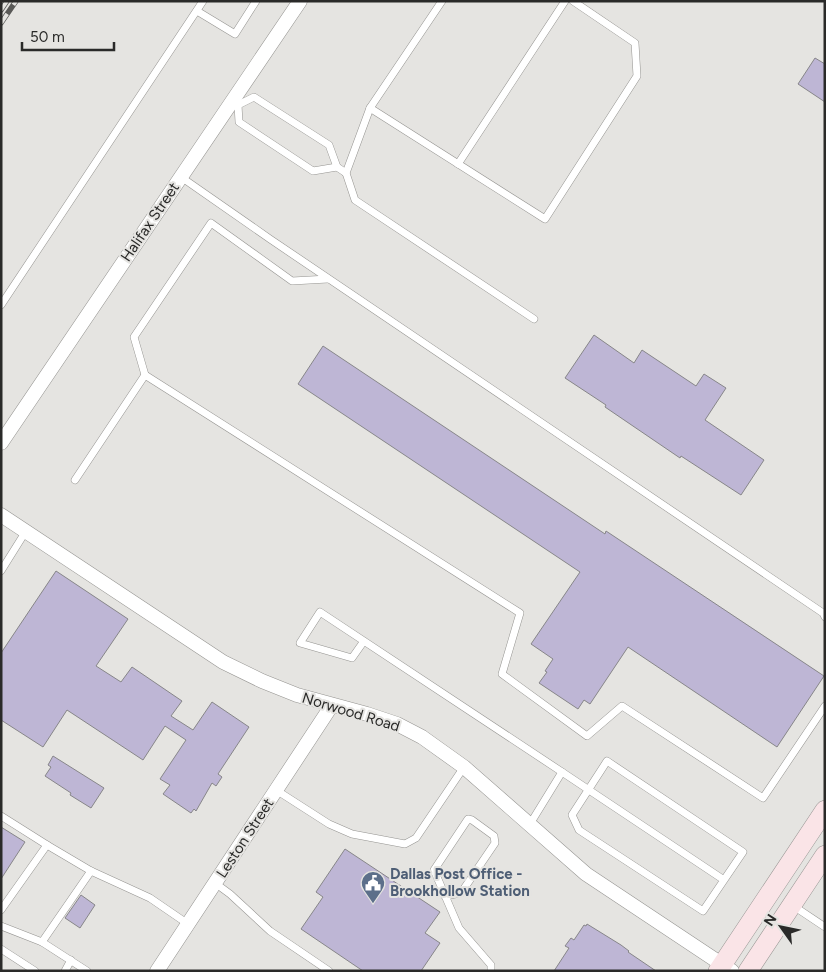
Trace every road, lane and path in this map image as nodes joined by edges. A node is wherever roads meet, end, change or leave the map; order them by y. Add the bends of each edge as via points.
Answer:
1 (203, 1) edge
2 (256, 1) edge
3 (300, 1) edge
4 (442, 1) edge
5 (566, 1) edge
6 (573, 1) edge
7 (197, 11) junction
8 (235, 103) junction
9 (370, 108) junction
10 (458, 164) junction
11 (337, 167) junction
12 (346, 173) junction
13 (180, 177) junction
14 (328, 279) junction
15 (1, 305) edge
16 (534, 319) dead end
17 (145, 375) junction
18 (1, 443) edge
19 (75, 480) dead end
20 (1, 514) edge
21 (26, 531) junction
22 (1, 571) edge
23 (825, 617) edge
24 (364, 641) junction
25 (332, 705) junction
26 (825, 706) edge
27 (464, 767) junction
28 (562, 772) junction
29 (276, 790) junction
30 (588, 790) junction
31 (825, 810) edge
32 (1, 816) edge
33 (530, 824) junction
34 (47, 845) junction
35 (825, 855) edge
36 (91, 871) junction
37 (724, 880) junction
38 (215, 883) junction
39 (445, 896) junction
40 (792, 905) junction
41 (1, 910) edge
42 (188, 924) junction
43 (1, 926) edge
44 (825, 927) edge
45 (42, 942) junction
46 (1, 949) edge
47 (71, 960) junction
48 (724, 969) edge
49 (35, 971) edge
50 (64, 971) edge
51 (87, 971) edge
52 (157, 971) edge
53 (329, 971) edge
54 (492, 971) edge
55 (748, 971) edge

1 - 7 lane
2 - 7 lane via 235,34
3 - 8 street, Halifax Street
4 - 9 lane
5 - 10 lane
6 - 10 lane via 635,43 637,76 545,219
7 - 15 lane
8 - 11 lane via 239,122 313,170
8 - 11 lane via 254,97 330,145
8 - 13 street, Halifax Street
9 - 10 lane
9 - 12 lane
11 - 12 lane
12 - 16 lane via 355,200
13 - 14 lane
13 - 18 street, Halifax Street
14 - 17 lane via 292,281 211,223 134,337
14 - 23 lane
17 - 19 lane
17 - 26 lane via 520,613 502,674 588,736 622,706 763,798
20 - 21 street, Norwood Road
21 - 22 lane
21 - 25 street, Norwood Road via 223,662 297,695
24 - 24 lane via 320,612 300,643 352,658
24 - 28 lane
25 - 27 street, Norwood Road via 397,724 422,737
25 - 29 street, Leston Street
27 - 29 lane via 416,838 405,844 352,834 329,824
27 - 33 street, Norwood Road
28 - 30 lane
28 - 33 lane
29 - 38 street, Leston Street
30 - 37 lane
30 - 37 lane via 572,816 579,830 703,911
30 - 37 lane via 607,761 743,852
31 - 48 main road
32 - 34 lane
33 - 48 street, Norwood Road via 586,874
34 - 36 lane
34 - 41 lane
35 - 40 main road
36 - 42 lane via 150,898
36 - 45 lane
38 - 42 street, Leston Street
38 - 53 lane via 270,931
39 - 39 lane via 434,870 468,819 472,820 494,836 495,843 461,893
39 - 54 lane via 460,928 491,965
40 - 44 lane
40 - 55 main road
42 - 52 street, Leston Street
43 - 45 lane
45 - 47 lane
46 - 49 lane
47 - 50 lane
47 - 51 lane

